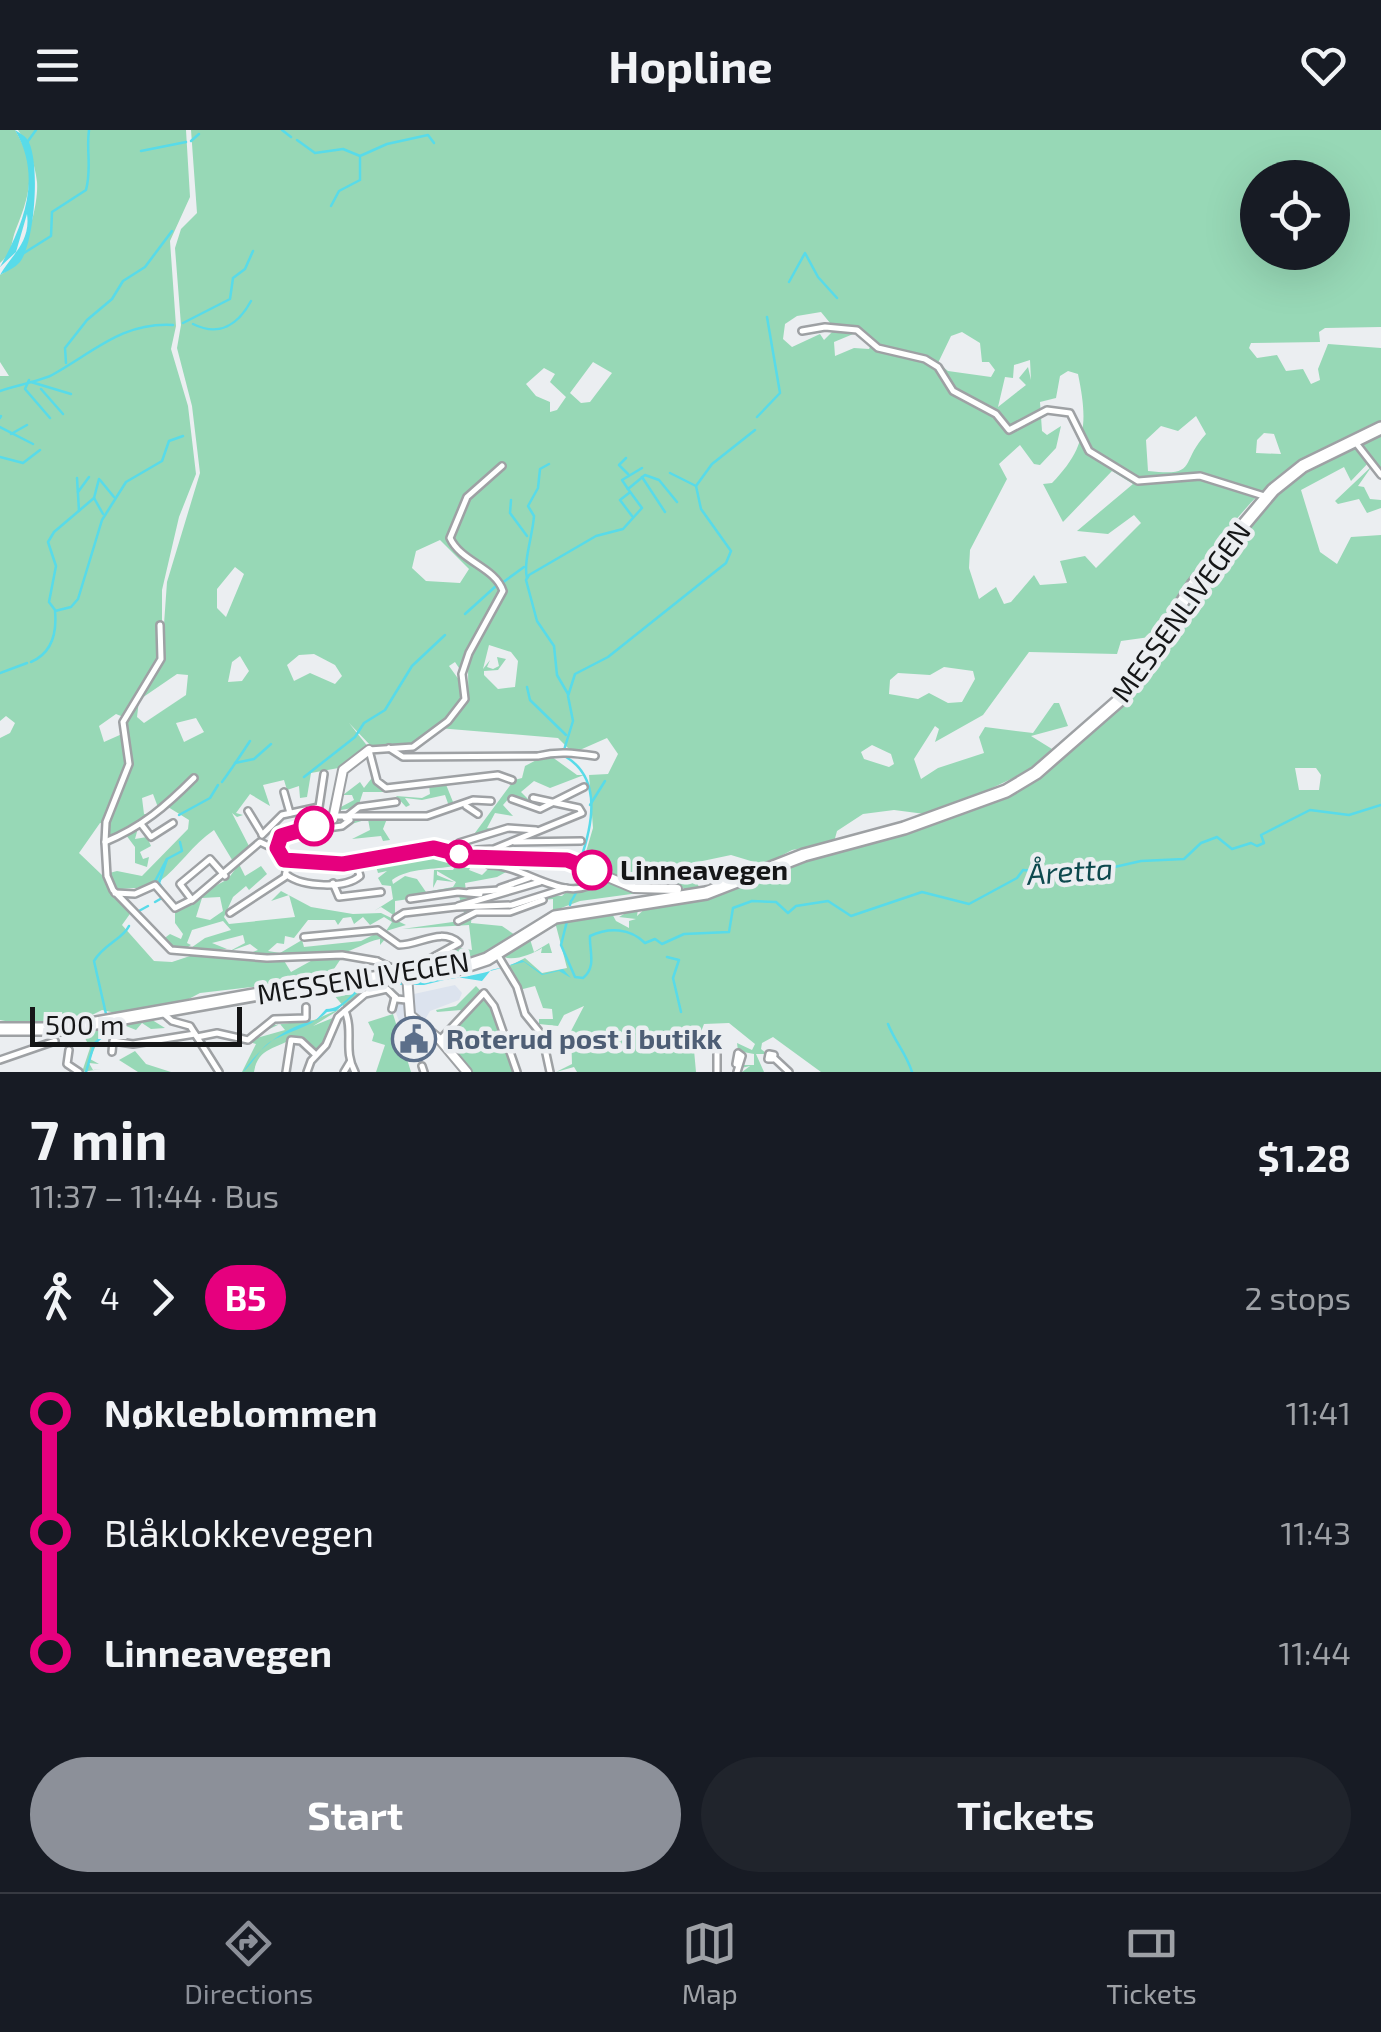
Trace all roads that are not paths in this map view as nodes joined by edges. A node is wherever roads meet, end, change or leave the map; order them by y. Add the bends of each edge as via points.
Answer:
1 (802, 331) dead end
2 (1381, 428) edge
3 (1354, 441) junction
4 (502, 466) dead end
5 (1381, 475) edge
6 (1266, 498) junction
7 (160, 625) dead end
8 (389, 748) junction
9 (369, 750) junction
10 (595, 756) dead end
11 (324, 774) dead end
12 (194, 778) dead end
13 (512, 780) dead end
14 (584, 787) dead end
15 (284, 792) dead end
16 (533, 798) dead end
17 (512, 799) dead end
18 (492, 801) dead end
19 (396, 802) dead end
20 (559, 803) junction
21 (466, 806) junction
22 (248, 811) dead end
23 (290, 813) junction
24 (478, 814) dead end
25 (344, 818) junction
26 (172, 823) dead end
27 (141, 824) junction
28 (320, 829) dead end
29 (536, 830) junction
30 (261, 838) junction
31 (105, 842) junction
32 (510, 842) junction
33 (580, 842) dead end
34 (460, 844) dead end
35 (277, 850) junction
36 (472, 857) junction
37 (288, 862) junction
38 (356, 862) junction
39 (488, 865) dead end
40 (287, 875) junction
41 (604, 875) junction
42 (225, 876) junction
43 (531, 877) junction
44 (540, 882) junction
45 (333, 883) junction
46 (500, 888) junction
47 (566, 888) junction
48 (515, 891) junction
49 (381, 892) dead end
50 (115, 893) junction
51 (466, 894) junction
52 (482, 895) junction
53 (680, 896) junction
54 (410, 899) dead end
55 (192, 900) junction
56 (532, 900) junction
57 (543, 900) dead end
58 (456, 906) junction
59 (486, 910) junction
60 (230, 913) dead end
61 (396, 918) dead end
62 (458, 921) dead end
63 (304, 937) dead end
64 (497, 952) junction
65 (377, 961) junction
66 (403, 975) junction
67 (384, 977) junction
68 (394, 996) junction
69 (406, 1000) junction
70 (306, 1007) dead end
71 (392, 1009) dead end
72 (344, 1011) junction
73 (163, 1012) junction
74 (0, 1029) edge
75 (196, 1035) junction
76 (440, 1040) junction
77 (55, 1041) dead end
78 (716, 1048) dead end
79 (69, 1050) dead end
80 (112, 1052) dead end
81 (316, 1055) junction
82 (774, 1058) dead end
83 (0, 1060) edge
84 (350, 1062) junction
85 (79, 1072) edge
86 (219, 1072) edge
87 (286, 1072) edge
88 (307, 1072) edge
89 (344, 1072) edge
90 (354, 1072) edge
91 (467, 1072) edge
92 (517, 1072) edge
93 (550, 1072) edge
94 (716, 1072) edge
95 (789, 1072) edge

1 - 6 street via 857,330 878,348 925,359 950,388 997,415 1009,430 1051,409 1070,413 1088,450 1138,481 1200,476
2 - 3 main road, MESSENLIVEGEN
3 - 5 street
3 - 6 main road, MESSENLIVEGEN via 1303,466
4 - 8 street via 467,497 450,538 503,591 469,654 462,674 465,698 448,721 412,748
6 - 53 main road, MESSENLIVEGEN via 1190,590 1123,697 1026,780 916,824
7 - 31 street via 162,658 123,722 129,764
8 - 9 street
8 - 10 street via 403,757 538,756 556,750
9 - 13 street via 378,783 390,789 498,775
9 - 25 street via 343,770
11 - 23 street via 319,807
12 - 27 street
14 - 20 street
15 - 23 street
16 - 20 street
17 - 20 street via 535,810
18 - 21 street
19 - 25 street via 359,808
20 - 29 street via 582,813
21 - 24 street
21 - 25 street via 427,816
22 - 30 street
23 - 30 street via 276,818
25 - 28 street via 342,826
25 - 35 street via 287,832
26 - 27 street via 151,837
27 - 31 street
29 - 32 street
29 - 34 street via 508,828
30 - 35 street
30 - 42 street
31 - 50 street
32 - 33 street
32 - 36 street via 476,850
35 - 37 street
36 - 38 street via 429,848
36 - 41 street via 567,860
37 - 38 street
37 - 40 street
38 - 45 street via 358,880
39 - 43 street
40 - 45 street via 305,884
40 - 60 street
41 - 47 street
41 - 53 street
42 - 55 street
42 - 55 street via 210,859 203,864 180,882
43 - 44 street
43 - 46 street
44 - 47 street
44 - 48 street
45 - 49 street via 340,897
46 - 48 street
46 - 51 street
47 - 56 street
48 - 52 street
50 - 55 street via 155,885 176,908
50 - 65 street via 171,950 267,958 342,954
51 - 52 street
51 - 54 street
52 - 58 street
53 - 64 main road, MESSENLIVEGEN via 561,915
56 - 57 street
56 - 59 street via 510,912
58 - 59 street
58 - 61 street
59 - 62 street
63 - 65 street via 375,929 399,945 433,936 459,943 421,964 390,968
64 - 66 main road, MESSENLIVEGEN via 468,966
64 - 93 street via 542,1035
65 - 67 street
66 - 67 main road, MESSENLIVEGEN
66 - 69 street
67 - 73 main road, MESSENLIVEGEN
68 - 69 street
68 - 71 street
68 - 72 street via 373,990
69 - 76 street via 414,1020
70 - 75 street via 306,1018 274,1018 245,1041
72 - 81 street
72 - 84 street via 351,1027
73 - 74 main road, MESSENLIVEGEN via 62,1030
73 - 75 street
75 - 80 street via 113,1041
75 - 86 street
76 - 91 street
76 - 92 street via 484,994
77 - 83 street
78 - 94 street
79 - 85 street via 68,1065
81 - 87 street via 291,1040
81 - 88 street
82 - 95 street
84 - 89 street
84 - 90 street

